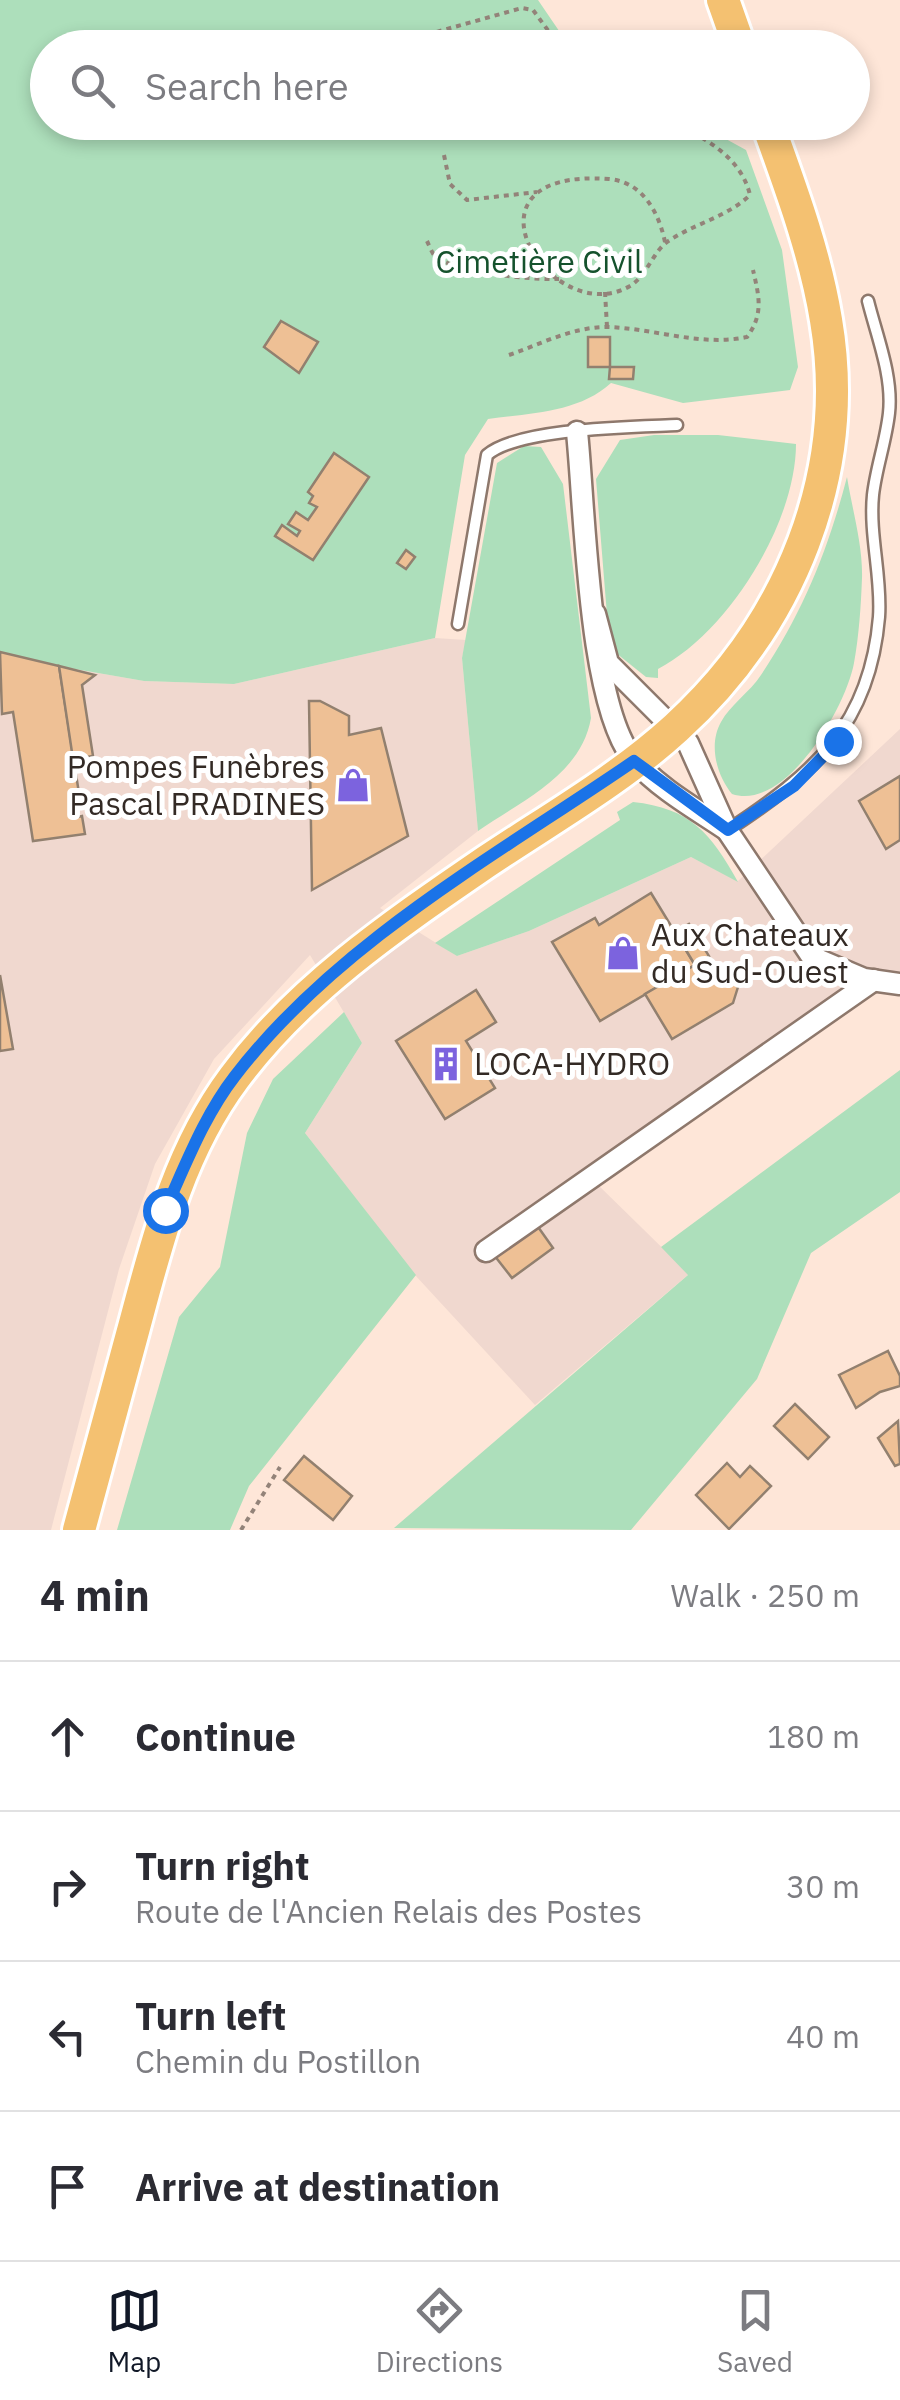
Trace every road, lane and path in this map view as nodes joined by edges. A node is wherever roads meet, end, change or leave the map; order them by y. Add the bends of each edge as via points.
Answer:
1 (723, 0) edge
2 (443, 30) edge
3 (548, 30) edge
4 (734, 30) edge
5 (702, 140) edge
6 (773, 140) edge
7 (444, 155) dead end
8 (538, 192) junction
9 (427, 241) dead end
10 (666, 242) junction
11 (753, 270) dead end
12 (559, 279) junction
13 (606, 292) junction
14 (868, 302) dead end
15 (607, 327) junction
16 (509, 355) dead end
17 (677, 426) dead end
18 (578, 432) junction
19 (595, 614) junction
20 (458, 624) dead end
21 (677, 727) junction
22 (634, 761) junction
23 (728, 830) junction
24 (874, 980) junction
25 (900, 984) edge
26 (486, 1251) dead end
27 (280, 1467) dead end
28 (79, 1530) edge
29 (241, 1530) edge

1 - 4 main road
2 - 3 path via 522,8 534,10
5 - 10 path via 726,154 750,195
6 - 21 main road via 826,320 830,433 819,504 792,575 756,638
7 - 8 path via 450,184 468,200
8 - 10 path via 556,182 618,180 660,215
8 - 12 path via 524,217 524,241 534,260
9 - 12 path via 435,256 453,264
10 - 13 path via 628,286
11 - 15 path via 760,302 758,322 747,337 728,341
12 - 13 path via 579,290
13 - 15 path
14 - 23 lane via 889,388 873,498 879,615 872,663 838,741 794,786
15 - 16 path via 580,328
17 - 18 lane
18 - 19 street
18 - 20 lane via 500,443 487,455
19 - 21 street via 608,662
19 - 22 street via 599,675 618,736
21 - 22 main road
21 - 23 street via 699,759
22 - 23 street
22 - 28 main road via 387,930 288,1016 235,1076 202,1127 165,1210
23 - 24 street via 812,957
24 - 25 street
24 - 26 street
27 - 29 path

